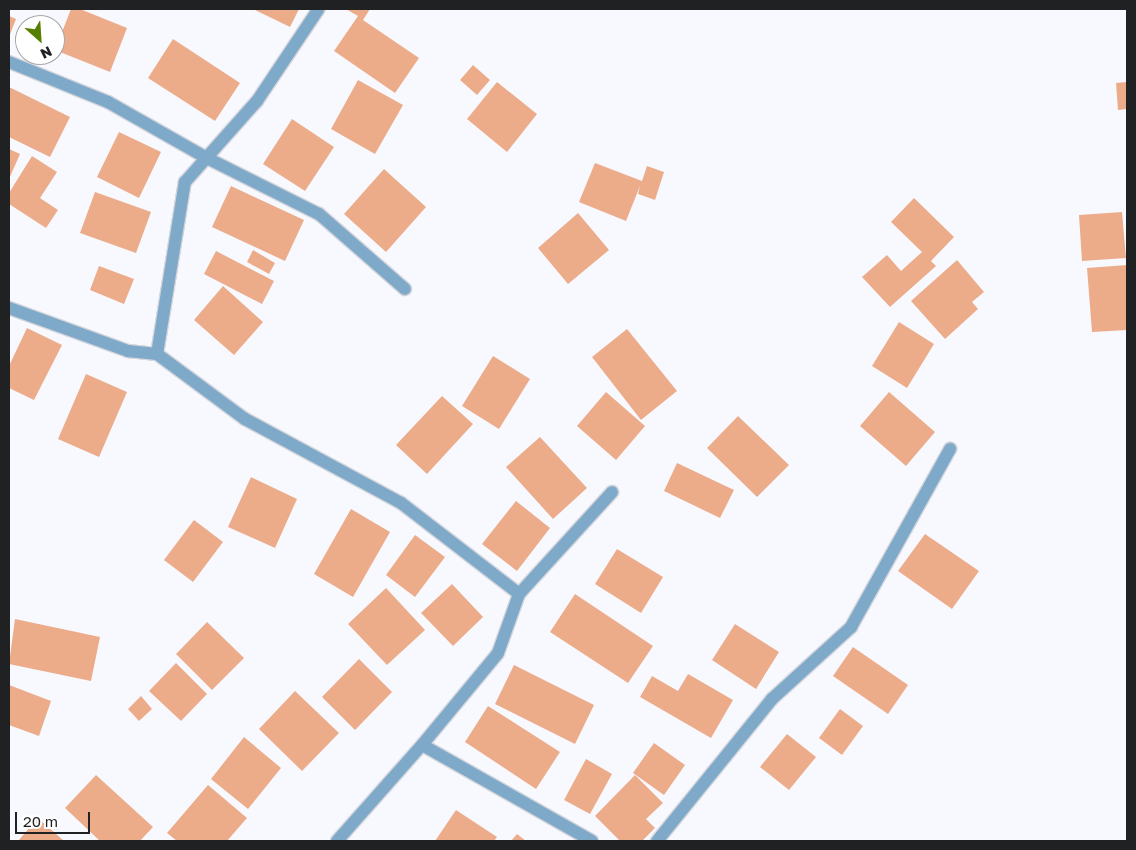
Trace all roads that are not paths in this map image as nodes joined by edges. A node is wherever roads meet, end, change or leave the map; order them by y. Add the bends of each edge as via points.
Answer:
1 (318, 10) edge
2 (9, 62) edge
3 (205, 157) junction
4 (405, 289) dead end
5 (9, 308) edge
6 (157, 354) junction
7 (950, 449) dead end
8 (612, 492) dead end
9 (520, 594) junction
10 (422, 745) junction
11 (336, 841) edge
12 (592, 841) edge
13 (657, 841) edge

1 - 3 street via 256,101
2 - 3 street via 108,102
3 - 4 street via 319,214
3 - 6 street via 185,182
5 - 6 street via 128,351
6 - 9 street via 245,419 401,503
7 - 13 street via 851,627 772,699
8 - 9 street
9 - 10 street via 498,653
10 - 11 street
10 - 12 street

